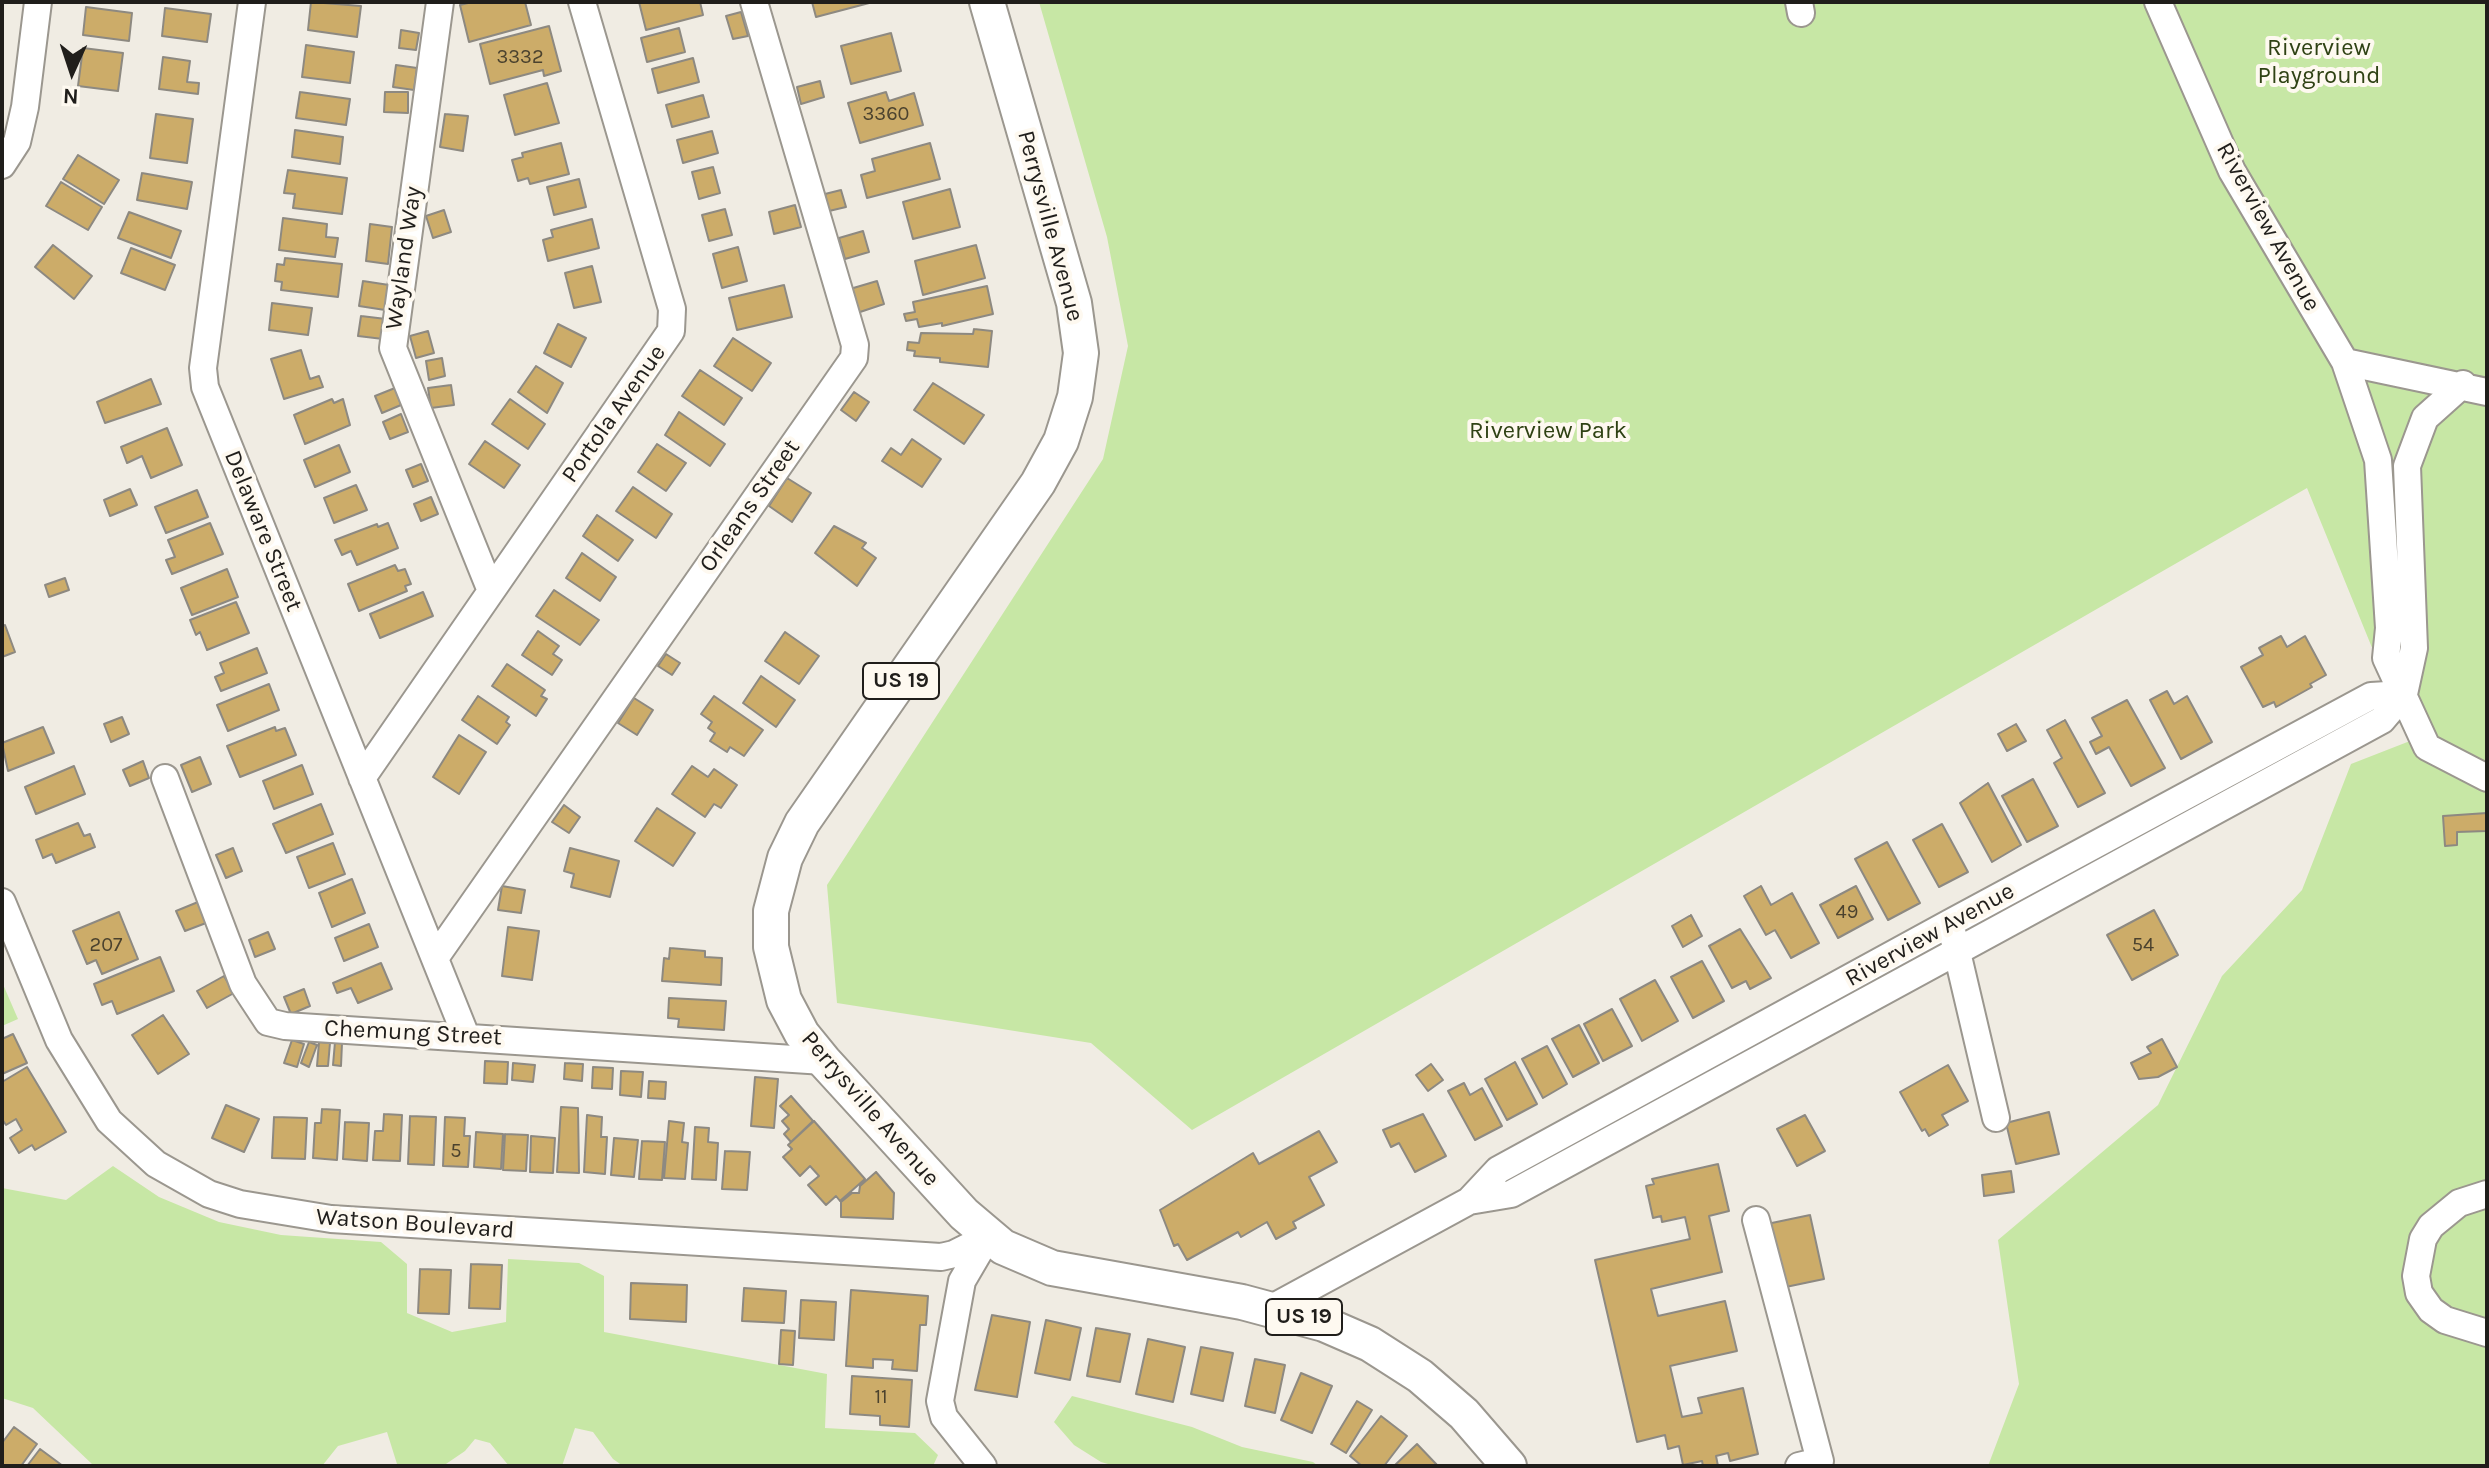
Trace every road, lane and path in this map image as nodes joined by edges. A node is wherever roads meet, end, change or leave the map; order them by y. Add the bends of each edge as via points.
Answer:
1 (38, 2) edge
2 (252, 2) edge
3 (440, 2) edge
4 (582, 2) edge
5 (754, 2) edge
6 (987, 2) edge
7 (2158, 2) edge
8 (2, 165) edge
9 (2345, 362) junction
10 (2475, 388) edge
11 (491, 591) junction
12 (2404, 694) junction
13 (165, 778) dead end
14 (362, 778) junction
15 (2487, 778) edge
16 (2, 902) edge
17 (1950, 923) junction
18 (1957, 950) junction
19 (435, 958) junction
20 (466, 1036) junction
21 (824, 1061) junction
22 (1996, 1118) dead end
23 (2487, 1194) edge
24 (1469, 1201) junction
25 (1756, 1220) dead end
26 (988, 1237) junction
27 (1272, 1308) junction
28 (2487, 1333) edge
29 (983, 1466) edge
30 (1509, 1466) edge
31 (1799, 1466) edge

1 - 8 street via 25,107 17,142
2 - 14 street, Delaware Street via 203,378
3 - 11 street, Wayland Way via 393,348
4 - 11 street, Portola Avenue via 672,309 672,324
5 - 19 street, Orleans Street via 855,345 854,358
6 - 21 main road, Perrysville Avenue / US 19 via 1068,277 1078,328 1079,376 1069,420 1044,473 802,823 778,875 771,911 778,983 792,1017
7 - 9 street, Riverview Avenue via 2232,171
9 - 10 street
9 - 12 street, Riverview Avenue via 2378,460 2389,628 2386,658
10 - 12 street via 2425,418 2407,466 2414,648
11 - 14 street, Portola Avenue
12 - 15 street, Riverview Avenue via 2427,747
12 - 17 street, Riverview Avenue via 2371,696
12 - 18 street, Riverview Avenue via 2382,720
13 - 20 street, Chemung Street via 243,984 268,1022
14 - 19 street, Delaware Street
16 - 26 street, Watson Boulevard via 59,1040 90,1095 131,1144 209,1194 268,1211 331,1219 941,1257
17 - 18 street
17 - 24 street, Riverview Avenue via 1498,1170
18 - 22 street
18 - 24 street, Riverview Avenue via 1511,1194
19 - 20 street, Delaware Street
20 - 21 street, Chemung Street
21 - 26 main road, Perrysville Avenue / US 19
23 - 28 street via 2459,1203 2431,1226 2416,1276 2419,1293 2431,1310
24 - 27 street, Riverview Avenue
25 - 31 street via 1820,1461
26 - 27 main road, Perrysville Avenue / US 19 via 1018,1256 1052,1268
26 - 29 street via 962,1281 940,1401 944,1417
27 - 30 main road, Perrysville Avenue / US 19 via 1324,1324 1396,1359 1454,1404

